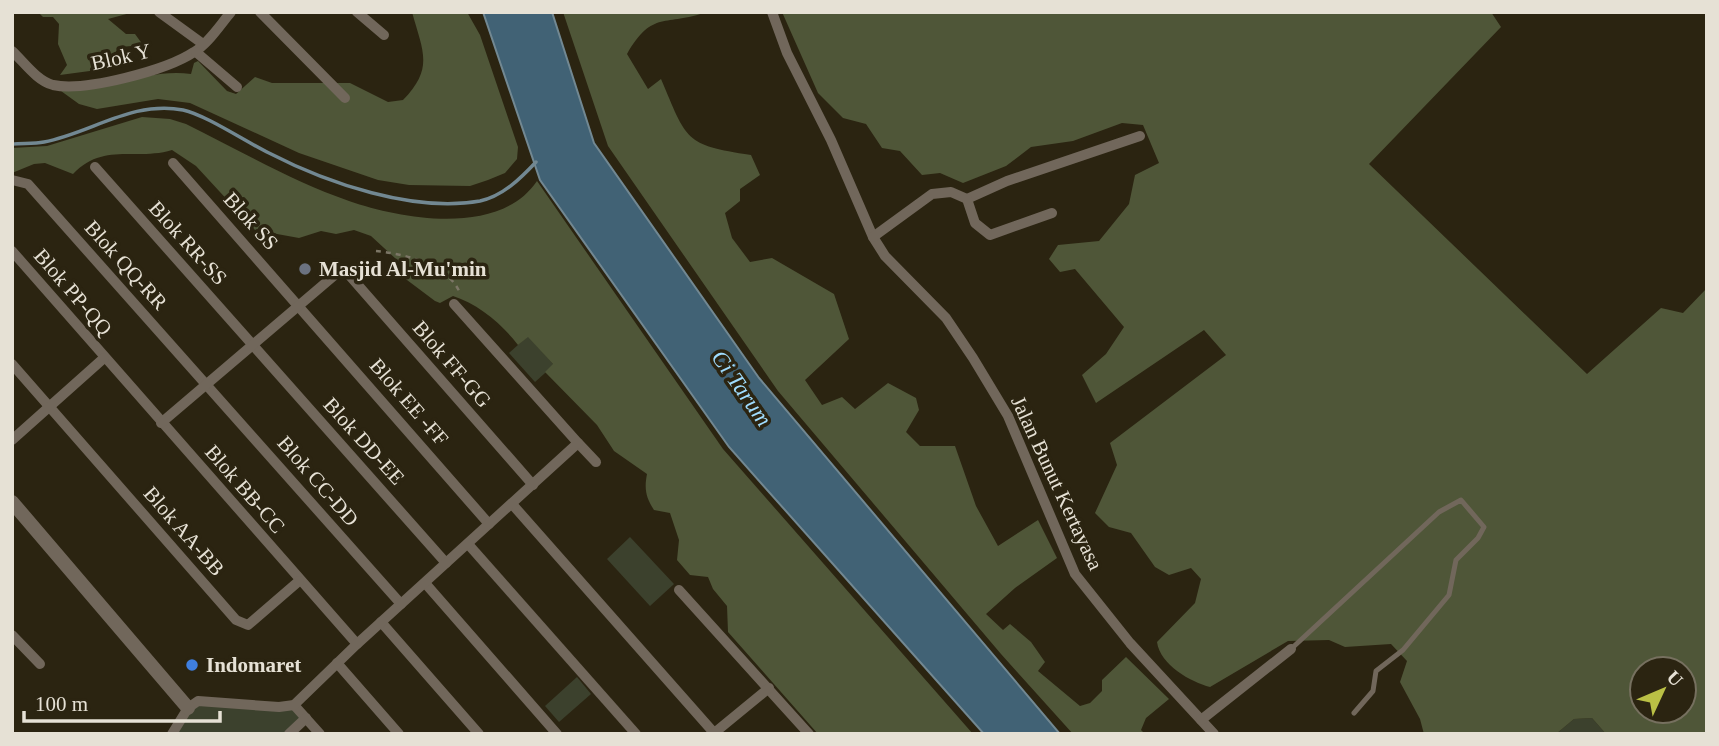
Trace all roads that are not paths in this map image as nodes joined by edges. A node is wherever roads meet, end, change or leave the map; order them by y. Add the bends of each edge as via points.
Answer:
1 (159, 12) edge
2 (231, 12) edge
3 (260, 12) edge
4 (357, 12) edge
5 (772, 12) edge
6 (384, 35) dead end
7 (199, 48) junction
8 (12, 51) edge
9 (237, 87) dead end
10 (345, 97) dead end
11 (1140, 136) dead end
12 (173, 163) dead end
13 (95, 167) dead end
14 (12, 180) edge
15 (967, 199) junction
16 (1052, 213) dead end
17 (873, 237) junction
18 (12, 251) edge
19 (454, 304) dead end
20 (299, 305) junction
21 (253, 345) junction
22 (104, 358) junction
23 (12, 364) edge
24 (206, 384) junction
25 (50, 406) junction
26 (161, 423) junction
27 (12, 440) edge
28 (578, 443) junction
29 (596, 462) dead end
30 (533, 485) junction
31 (12, 502) edge
32 (512, 504) junction
33 (489, 524) junction
34 (468, 544) junction
35 (446, 563) junction
36 (299, 581) junction
37 (425, 583) junction
38 (679, 590) dead end
39 (401, 604) junction
40 (381, 622) junction
41 (14, 642) edge
42 (357, 644) junction
43 (1291, 649) joint
44 (337, 663) junction
45 (40, 664) dead end
46 (769, 688) junction
47 (295, 705) junction
48 (188, 708) junction
49 (1354, 713) dead end
50 (306, 718) junction
51 (1201, 720) junction
52 (714, 733) edge
53 (172, 734) edge
54 (289, 734) edge
55 (320, 734) edge
56 (399, 734) edge
57 (480, 734) edge
58 (557, 734) edge
59 (636, 734) edge
60 (808, 734) edge
61 (1214, 734) edge

1 - 7 street
2 - 7 street, Blok Y
3 - 10 street
4 - 6 street
5 - 17 street, Jalan Bunut Kertayasa
7 - 8 street, Blok Y via 155,69 69,86 41,79
7 - 9 street
11 - 15 street
12 - 20 street, Blok SS
13 - 21 street, Blok RR-SS
14 - 24 street, Blok QQ-RR via 28,184
15 - 16 street via 975,223 990,235
15 - 17 street via 951,192 932,194
17 - 51 street, Jalan Bunut Kertayasa via 885,256 946,318 973,358 1008,416 1066,555 1091,597
18 - 22 street, Blok PP-QQ
19 - 28 street
20 - 21 street
20 - 30 street, Blok FF-GG via 343,268
20 - 33 street, Blok EE -FF
21 - 24 street
21 - 35 street, Blok DD-EE
22 - 25 street
22 - 26 street, Blok PP-QQ
23 - 25 street
24 - 26 street
24 - 39 street, Blok CC-DD
25 - 27 street
25 - 36 street, Blok AA-BB via 236,620 248,625
26 - 36 street, Blok BB-CC
28 - 29 street
28 - 30 street
30 - 32 street
31 - 48 street
32 - 33 street
32 - 52 street
33 - 34 street
34 - 35 street
34 - 59 street
35 - 37 street
36 - 42 street, Blok BB-CC
37 - 39 street
37 - 58 street
38 - 46 street
39 - 40 street
40 - 42 street
40 - 57 street
41 - 45 street
42 - 44 street
43 - 49 lane via 1439,512 1461,500 1484,527 1456,560 1449,595 1403,650 1376,671 1373,691
43 - 51 street
44 - 47 street
44 - 56 street
46 - 52 street
46 - 60 street
47 - 48 street via 210,700
47 - 50 street
48 - 53 street
50 - 54 street
50 - 55 street
51 - 61 street, Jalan Bunut Kertayasa

